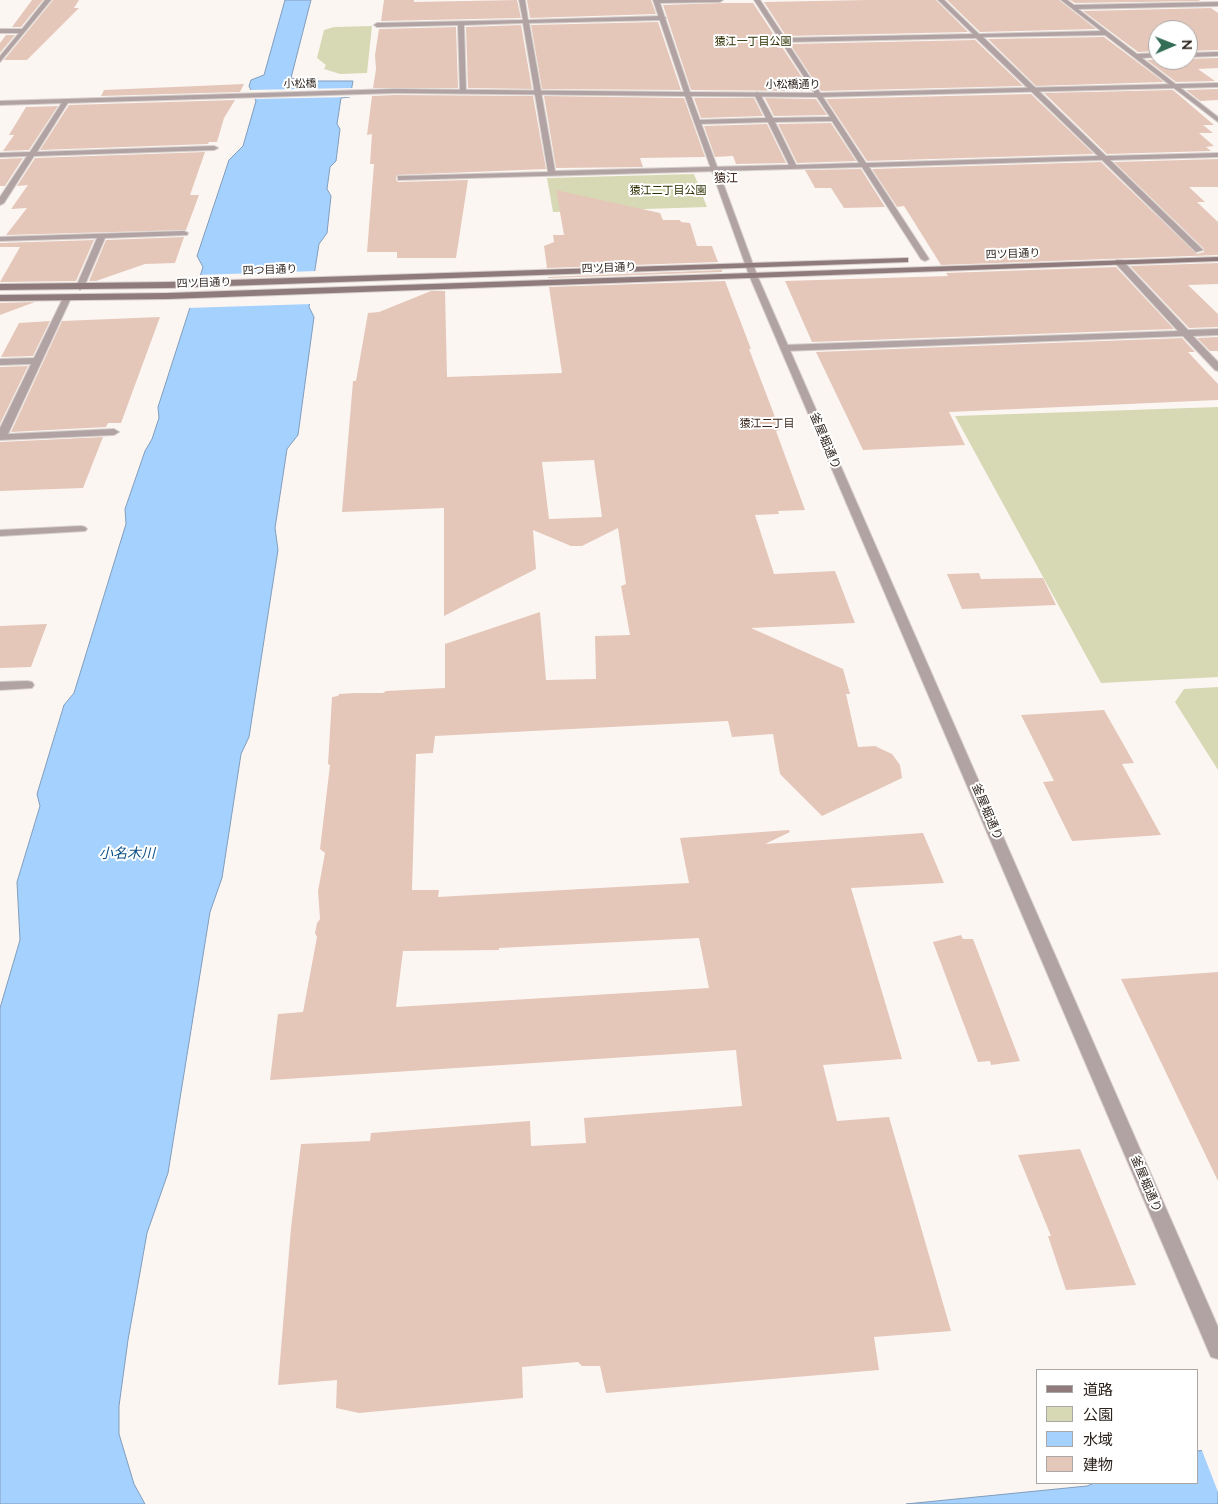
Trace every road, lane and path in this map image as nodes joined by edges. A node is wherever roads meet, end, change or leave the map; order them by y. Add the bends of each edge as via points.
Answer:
1 (48, 0) edge
2 (522, 0) edge
3 (720, 0) edge
4 (757, 0) edge
5 (941, 0) edge
6 (1064, 0) edge
7 (1141, 0) edge
8 (656, 1) edge
9 (1218, 4) edge
10 (1149, 6) junction
11 (1074, 7) junction
12 (663, 18) junction
13 (526, 21) junction
14 (462, 23) junction
15 (377, 25) dead end
16 (0, 31) edge
17 (24, 31) junction
18 (1108, 34) junction
19 (977, 36) junction
20 (784, 40) junction
21 (1218, 54) edge
22 (1198, 55) edge
23 (1135, 56) junction
24 (1148, 56) edge
25 (0, 60) edge
26 (1218, 84) edge
27 (1173, 86) junction
28 (1032, 90) junction
29 (464, 91) junction
30 (368, 92) joint
31 (539, 92) junction
32 (688, 94) junction
33 (757, 94) junction
34 (818, 95) junction
35 (233, 96) joint
36 (66, 101) junction
37 (0, 103) edge
38 (1217, 118) edge
39 (834, 120) junction
40 (770, 121) junction
41 (697, 122) junction
42 (214, 148) dead end
43 (30, 154) junction
44 (0, 155) edge
45 (1218, 155) edge
46 (1104, 158) junction
47 (864, 165) junction
48 (794, 167) junction
49 (714, 169) junction
50 (552, 173) junction
51 (401, 178) dead end
52 (0, 203) edge
53 (184, 234) dead end
54 (102, 236) junction
55 (0, 239) edge
56 (1189, 250) dead end
57 (1199, 250) junction
58 (1208, 250) dead end
59 (1170, 251) dead end
60 (1033, 256) dead end
61 (925, 259) junction
62 (935, 259) dead end
63 (1218, 259) edge
64 (1120, 262) junction
65 (752, 270) junction
66 (341, 279) joint
67 (169, 285) joint
68 (0, 287) edge
69 (80, 287) junction
70 (0, 298) edge
71 (68, 298) junction
72 (1218, 332) edge
73 (1185, 333) junction
74 (785, 348) junction
75 (37, 361) junction
76 (0, 362) edge
77 (1218, 368) edge
78 (114, 432) dead end
79 (1, 437) edge
80 (81, 529) dead end
81 (0, 532) edge
82 (27, 685) dead end
83 (0, 686) edge
84 (1218, 1350) edge

1 - 17 street
2 - 13 street
3 - 8 street
4 - 20 street
5 - 19 street
6 - 11 street
7 - 10 street
8 - 12 street, 釜屋堀通り
9 - 10 street
10 - 11 street
11 - 18 street
12 - 13 street
12 - 32 street, 釜屋堀通り
13 - 14 street
13 - 31 street
14 - 15 street
14 - 29 street
16 - 17 street
17 - 25 street
18 - 19 street
18 - 23 street
19 - 20 street
19 - 28 street
20 - 34 street
21 - 22 street
23 - 24 street
23 - 27 street
26 - 27 street, 小松橋通り
27 - 28 street, 小松橋通り
27 - 38 street
28 - 34 street, 小松橋通り
28 - 46 street
29 - 30 street, 小松橋通り
29 - 31 street, 小松橋通り
30 - 35 street, 小松橋
31 - 32 street, 小松橋通り
31 - 50 street
32 - 33 street, 小松橋通り
32 - 41 street, 釜屋堀通り
33 - 34 street, 小松橋通り
33 - 40 street
34 - 39 street
35 - 36 street
36 - 37 street
36 - 43 street
39 - 40 street
39 - 47 street
40 - 41 street
40 - 48 street
41 - 49 street, 釜屋堀通り
42 - 43 street
43 - 44 street
43 - 52 street
45 - 46 street
46 - 47 street
46 - 57 street
47 - 48 street
47 - 61 street
48 - 49 street
49 - 50 street
49 - 65 street, 釜屋堀通り
50 - 51 street
53 - 54 street
54 - 55 street
54 - 69 street
56 - 57 main road
57 - 58 main road
59 - 60 main road, 四ツ目通り
61 - 62 main road, 四ツ目通り
61 - 65 main road, 四ツ目通り
63 - 64 main road, 四ツ目通り
64 - 65 main road, 四ツ目通り
64 - 73 street
65 - 66 main road, 四ツ目通り
65 - 71 main road, 四ツ目通り
65 - 74 street, 釜屋堀通り
66 - 67 main road, 四つ目通り
67 - 69 main road, 四ツ目通り
68 - 69 main road, 四ツ目通り
70 - 71 main road, 四ツ目通り
71 - 75 street
72 - 73 street
73 - 74 street
73 - 77 street
74 - 84 street, 釜屋堀通り
75 - 76 street
75 - 79 street
78 - 79 street
80 - 81 street
82 - 83 street

